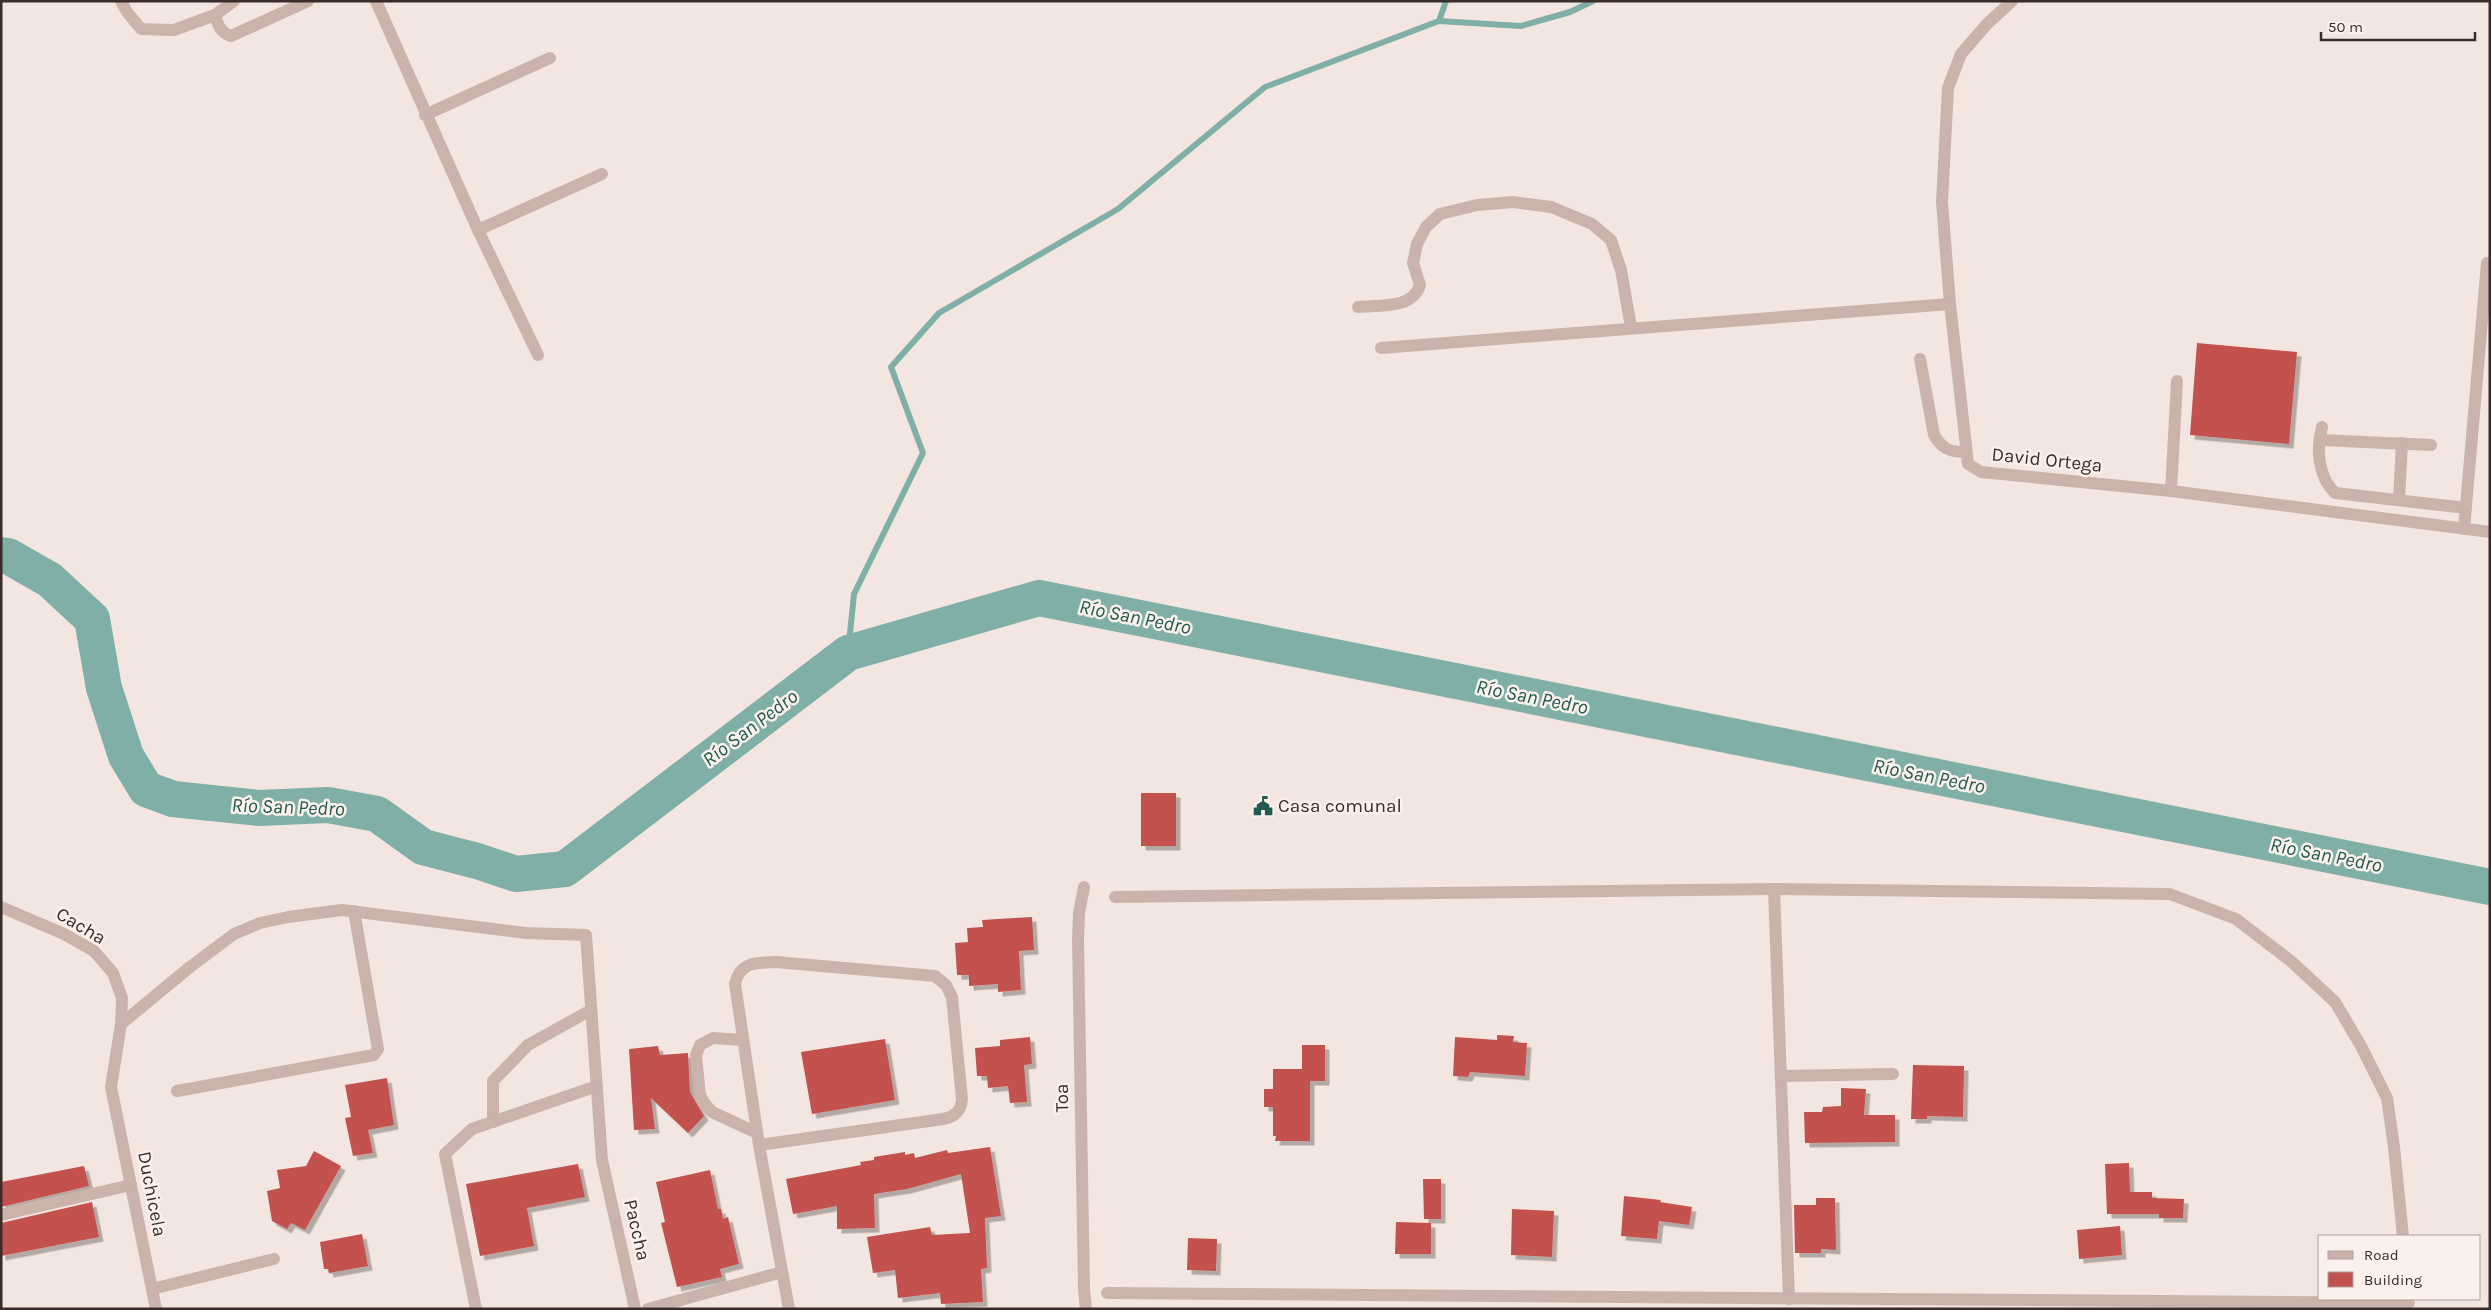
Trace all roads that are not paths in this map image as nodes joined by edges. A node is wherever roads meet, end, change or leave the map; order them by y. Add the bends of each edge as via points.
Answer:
1 (121, 1) edge
2 (234, 1) edge
3 (308, 1) edge
4 (376, 1) edge
5 (2012, 1) edge
6 (215, 15) junction
7 (550, 58) dead end
8 (425, 115) junction
9 (602, 174) dead end
10 (478, 230) junction
11 (2487, 263) dead end
12 (1950, 304) junction
13 (1358, 307) dead end
14 (1631, 327) junction
15 (1381, 348) dead end
16 (538, 355) dead end
17 (1920, 358) dead end
18 (2178, 381) dead end
19 (2322, 427) dead end
20 (2320, 440) junction
21 (2402, 443) junction
22 (2431, 445) dead end
23 (1966, 452) junction
24 (2171, 490) junction
25 (2399, 500) junction
26 (2466, 508) junction
27 (2464, 529) junction
28 (2490, 532) edge
29 (1084, 887) dead end
30 (1774, 889) junction
31 (1115, 897) dead end
32 (1, 907) edge
33 (354, 911) junction
34 (591, 1010) junction
35 (121, 1024) junction
36 (743, 1040) junction
37 (1893, 1074) dead end
38 (1781, 1076) junction
39 (597, 1086) junction
40 (111, 1087) joint
41 (177, 1091) dead end
42 (493, 1122) junction
43 (758, 1139) junction
44 (131, 1185) junction
45 (1, 1215) edge
46 (2403, 1235) edge
47 (274, 1259) dead end
48 (782, 1272) junction
49 (152, 1289) junction
50 (1107, 1293) dead end
51 (1789, 1299) junction
52 (2409, 1304) edge
53 (788, 1307) edge
54 (156, 1309) edge
55 (476, 1309) edge
56 (635, 1309) edge
57 (648, 1309) edge
58 (775, 1309) edge
59 (1086, 1309) edge

1 - 6 street via 126,12 142,29 174,30
2 - 6 street
3 - 6 street via 231,36 219,28
4 - 8 street
5 - 12 street, David Ortega via 1961,54 1948,88 1942,202
7 - 8 street
8 - 10 street
9 - 10 street
10 - 16 street
11 - 26 street
12 - 14 street
12 - 23 street, David Ortega
13 - 14 street via 1406,302 1414,296 1420,285 1413,262 1417,244 1426,227 1440,214 1477,205 1513,202 1551,206 1592,224 1611,240 1621,270
14 - 15 street
17 - 23 street via 1934,435 1940,446 1953,452
18 - 24 street
19 - 20 street
20 - 21 street
20 - 25 street via 2320,470 2326,485 2335,493
21 - 22 street
21 - 25 street
23 - 24 street, David Ortega via 1968,464 1980,472
24 - 27 street, David Ortega
25 - 26 street
26 - 27 street
27 - 28 street, David Ortega
29 - 59 street, Toa via 1078,939
30 - 31 street
30 - 38 street
30 - 46 street via 2170,894 2236,920 2292,962 2334,1002 2360,1046 2387,1098
32 - 35 street, Cacha via 64,934 94,951 113,973 122,998
33 - 34 street, Paccha via 526,933 586,935
33 - 35 street via 288,917 260,923 234,934
33 - 41 street via 378,1049 374,1055
34 - 39 street, Paccha
34 - 42 street via 528,1045 493,1081
35 - 40 street, Cacha
36 - 43 street
36 - 43 street via 713,1038 700,1045 696,1055 700,1096 712,1112
36 - 43 street via 735,984 739,972 750,963 776,962 935,976 946,985 952,997 962,1099 956,1114 944,1119
37 - 38 street
38 - 51 street
39 - 42 street
39 - 56 street, Paccha via 602,1160
40 - 44 street, Duchicela
42 - 55 street via 472,1130 445,1154
43 - 48 street
44 - 45 street
44 - 49 street, Duchicela
47 - 49 street
48 - 53 street
48 - 57 street
49 - 54 street, Duchicela
50 - 51 street
51 - 52 street
53 - 58 street

